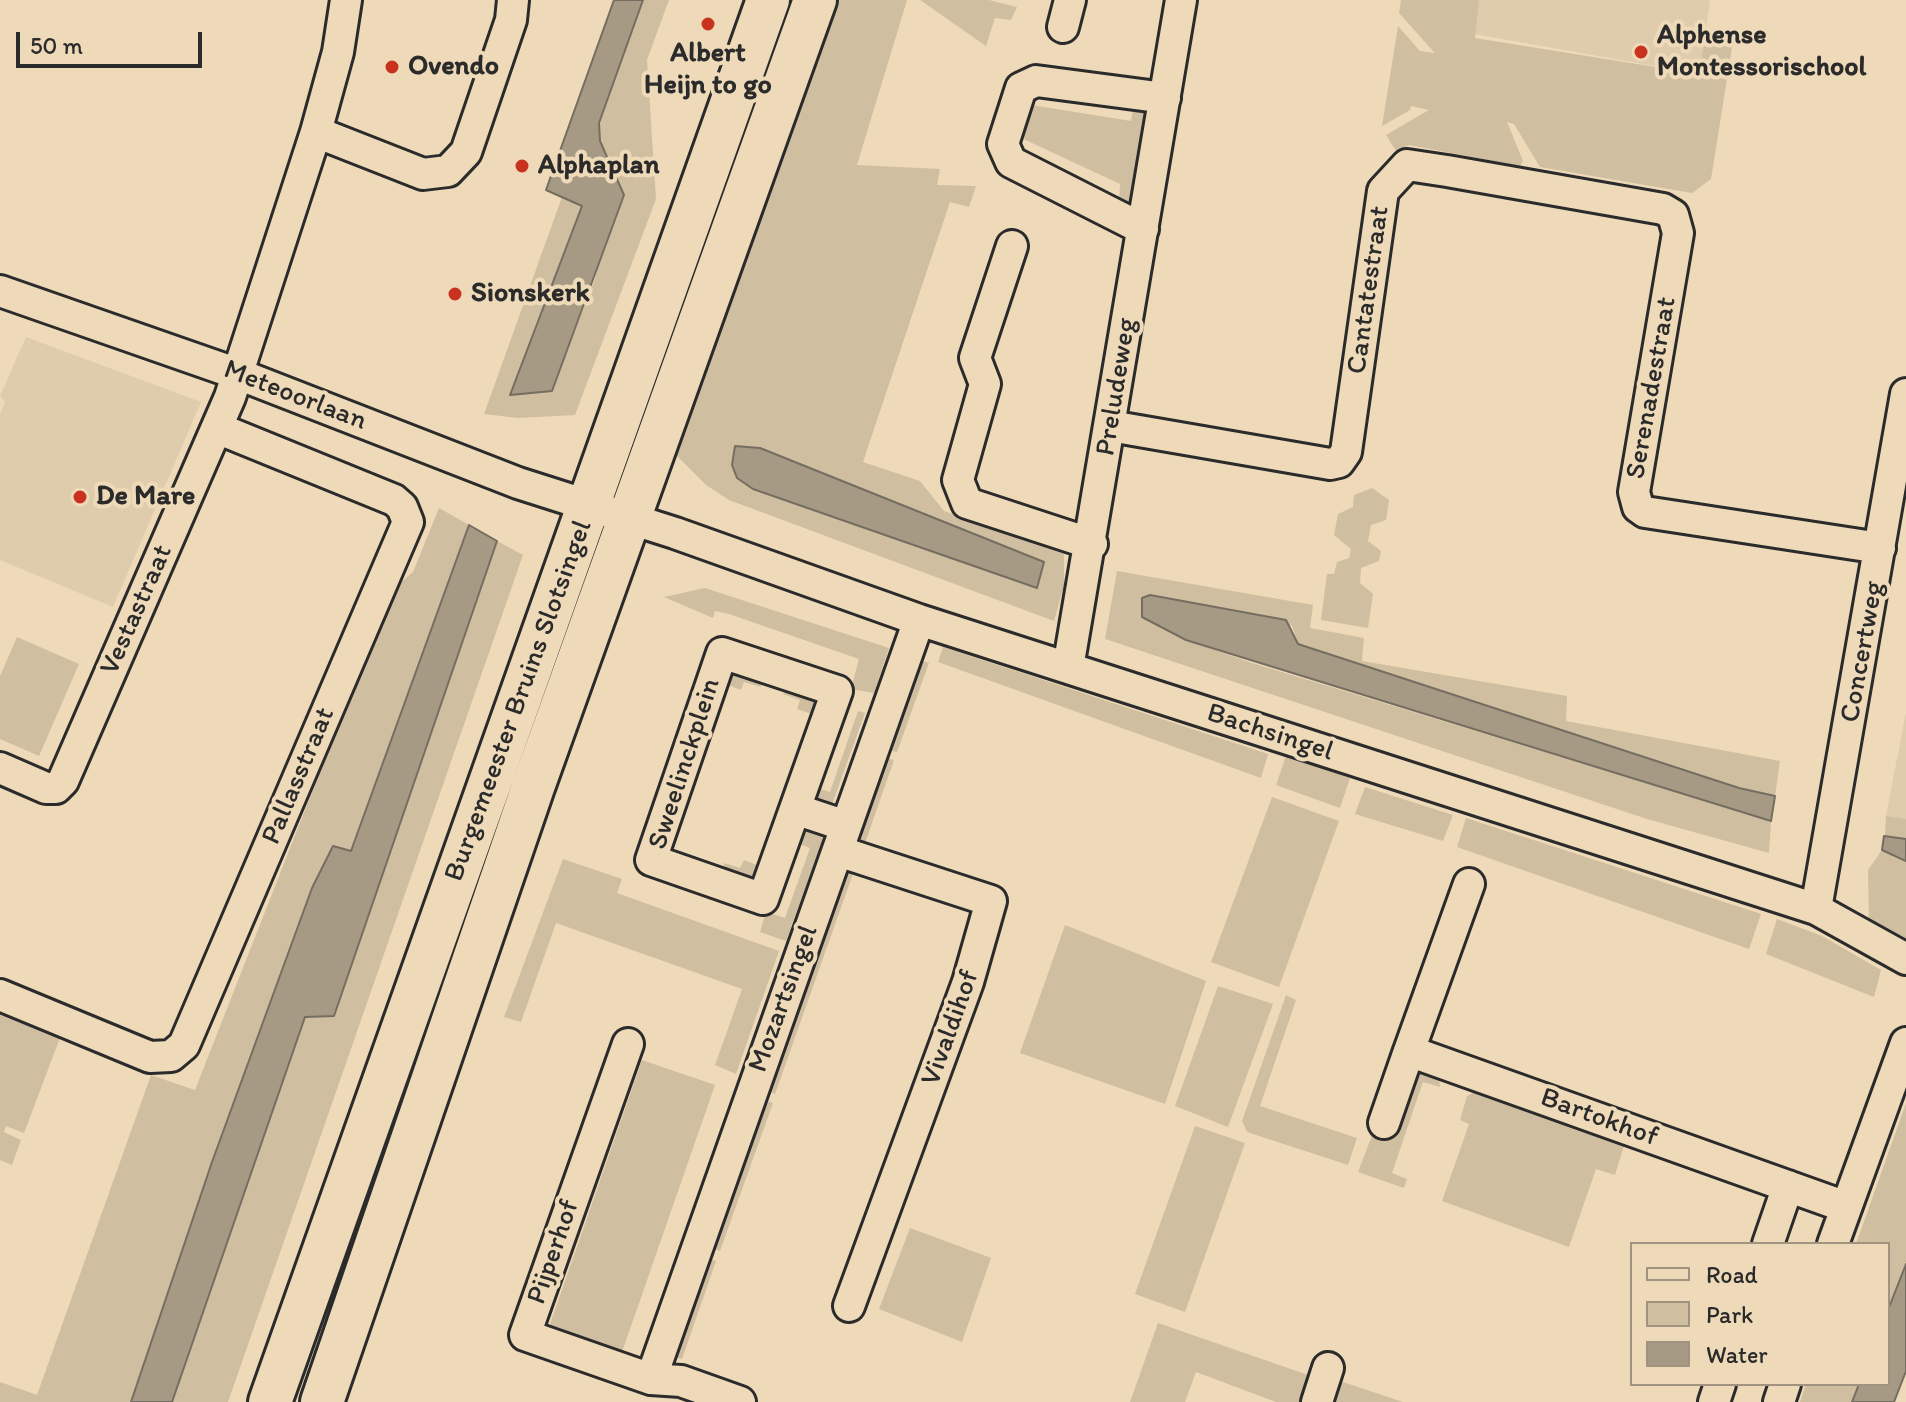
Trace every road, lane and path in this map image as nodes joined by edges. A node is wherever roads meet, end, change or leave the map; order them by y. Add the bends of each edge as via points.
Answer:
1 (346, 0) edge
2 (513, 0) edge
3 (768, 0) edge
4 (815, 0) edge
5 (1181, 0) edge
6 (1165, 98) junction
7 (316, 132) junction
8 (1673, 215) joint
9 (1143, 229) junction
10 (1012, 246) dead end
11 (0, 291) edge
12 (238, 374) junction
13 (1906, 394) edge
14 (1110, 426) junction
15 (217, 428) junction
16 (588, 506) junction
17 (629, 520) junction
18 (1092, 544) junction
19 (1880, 548) junction
20 (919, 620) junction
21 (1068, 668) junction
22 (0, 768) edge
23 (795, 809) junction
24 (842, 838) junction
25 (1469, 884) dead end
26 (1816, 909) junction
27 (1906, 959) edge
28 (0, 995) edge
29 (1906, 1043) edge
30 (628, 1044) dead end
31 (1409, 1051) junction
32 (1384, 1123) dead end
33 (1788, 1186) junction
34 (1846, 1207) junction
35 (1769, 1242) edge
36 (1834, 1242) edge
37 (849, 1306) dead end
38 (1328, 1368) dead end
39 (651, 1379) junction
40 (270, 1402) edge
41 (322, 1402) edge
42 (740, 1402) edge
43 (1317, 1402) edge

1 - 7 street, Vestastraat
2 - 7 street via 466,152 448,171 423,174
3 - 16 main road, Burgemeester Bruins Slotsingel
4 - 17 main road, Burgemeester Bruins Slotsingel
5 - 6 street, Preludeweg
6 - 9 street, Preludeweg
6 - 9 street via 1036,81 1021,88 1003,144 1011,162
7 - 12 street, Vestastraat
8 - 14 street, Cantatestraat via 1663,209 1407,165 1383,191 1346,452 1339,462
8 - 19 street, Serenadestraat via 1678,233 1634,492 1638,507
9 - 14 street, Preludeweg
10 - 18 street via 975,358 985,384 958,480 967,503
11 - 12 street, Meteoorlaan
12 - 15 street, Vestastraat
12 - 16 street, Meteoorlaan
13 - 19 street, Concertweg
14 - 18 street, Preludeweg
15 - 22 street, Vestastraat via 63,781 46,788
15 - 28 street, Pallasstraat via 394,500 408,522 184,1045 171,1056 150,1057
16 - 17 street, Meteoorlaan
16 - 40 main road, Burgemeester Bruins Slotsingel
17 - 20 street, Bachsingel
17 - 41 main road, Burgemeester Bruins Slotsingel
18 - 21 street, Preludeweg
19 - 26 street, Concertweg
20 - 21 street, Bachsingel
20 - 24 street, Mozartsingel
21 - 26 street, Bachsingel
23 - 23 street, Sweelinckplein via 837,691 722,653 651,860 763,899
23 - 24 street
24 - 37 street, Vivaldihof via 991,901 968,982
24 - 39 street, Mozartsingel
25 - 31 street
26 - 27 street, Bachsingel
29 - 34 street
30 - 39 street, Pijperhof via 525,1335
31 - 32 street
31 - 33 street, Bartokhof
33 - 34 street, Bartokhof
33 - 35 street
34 - 36 street
38 - 43 street
39 - 42 street via 681,1381

